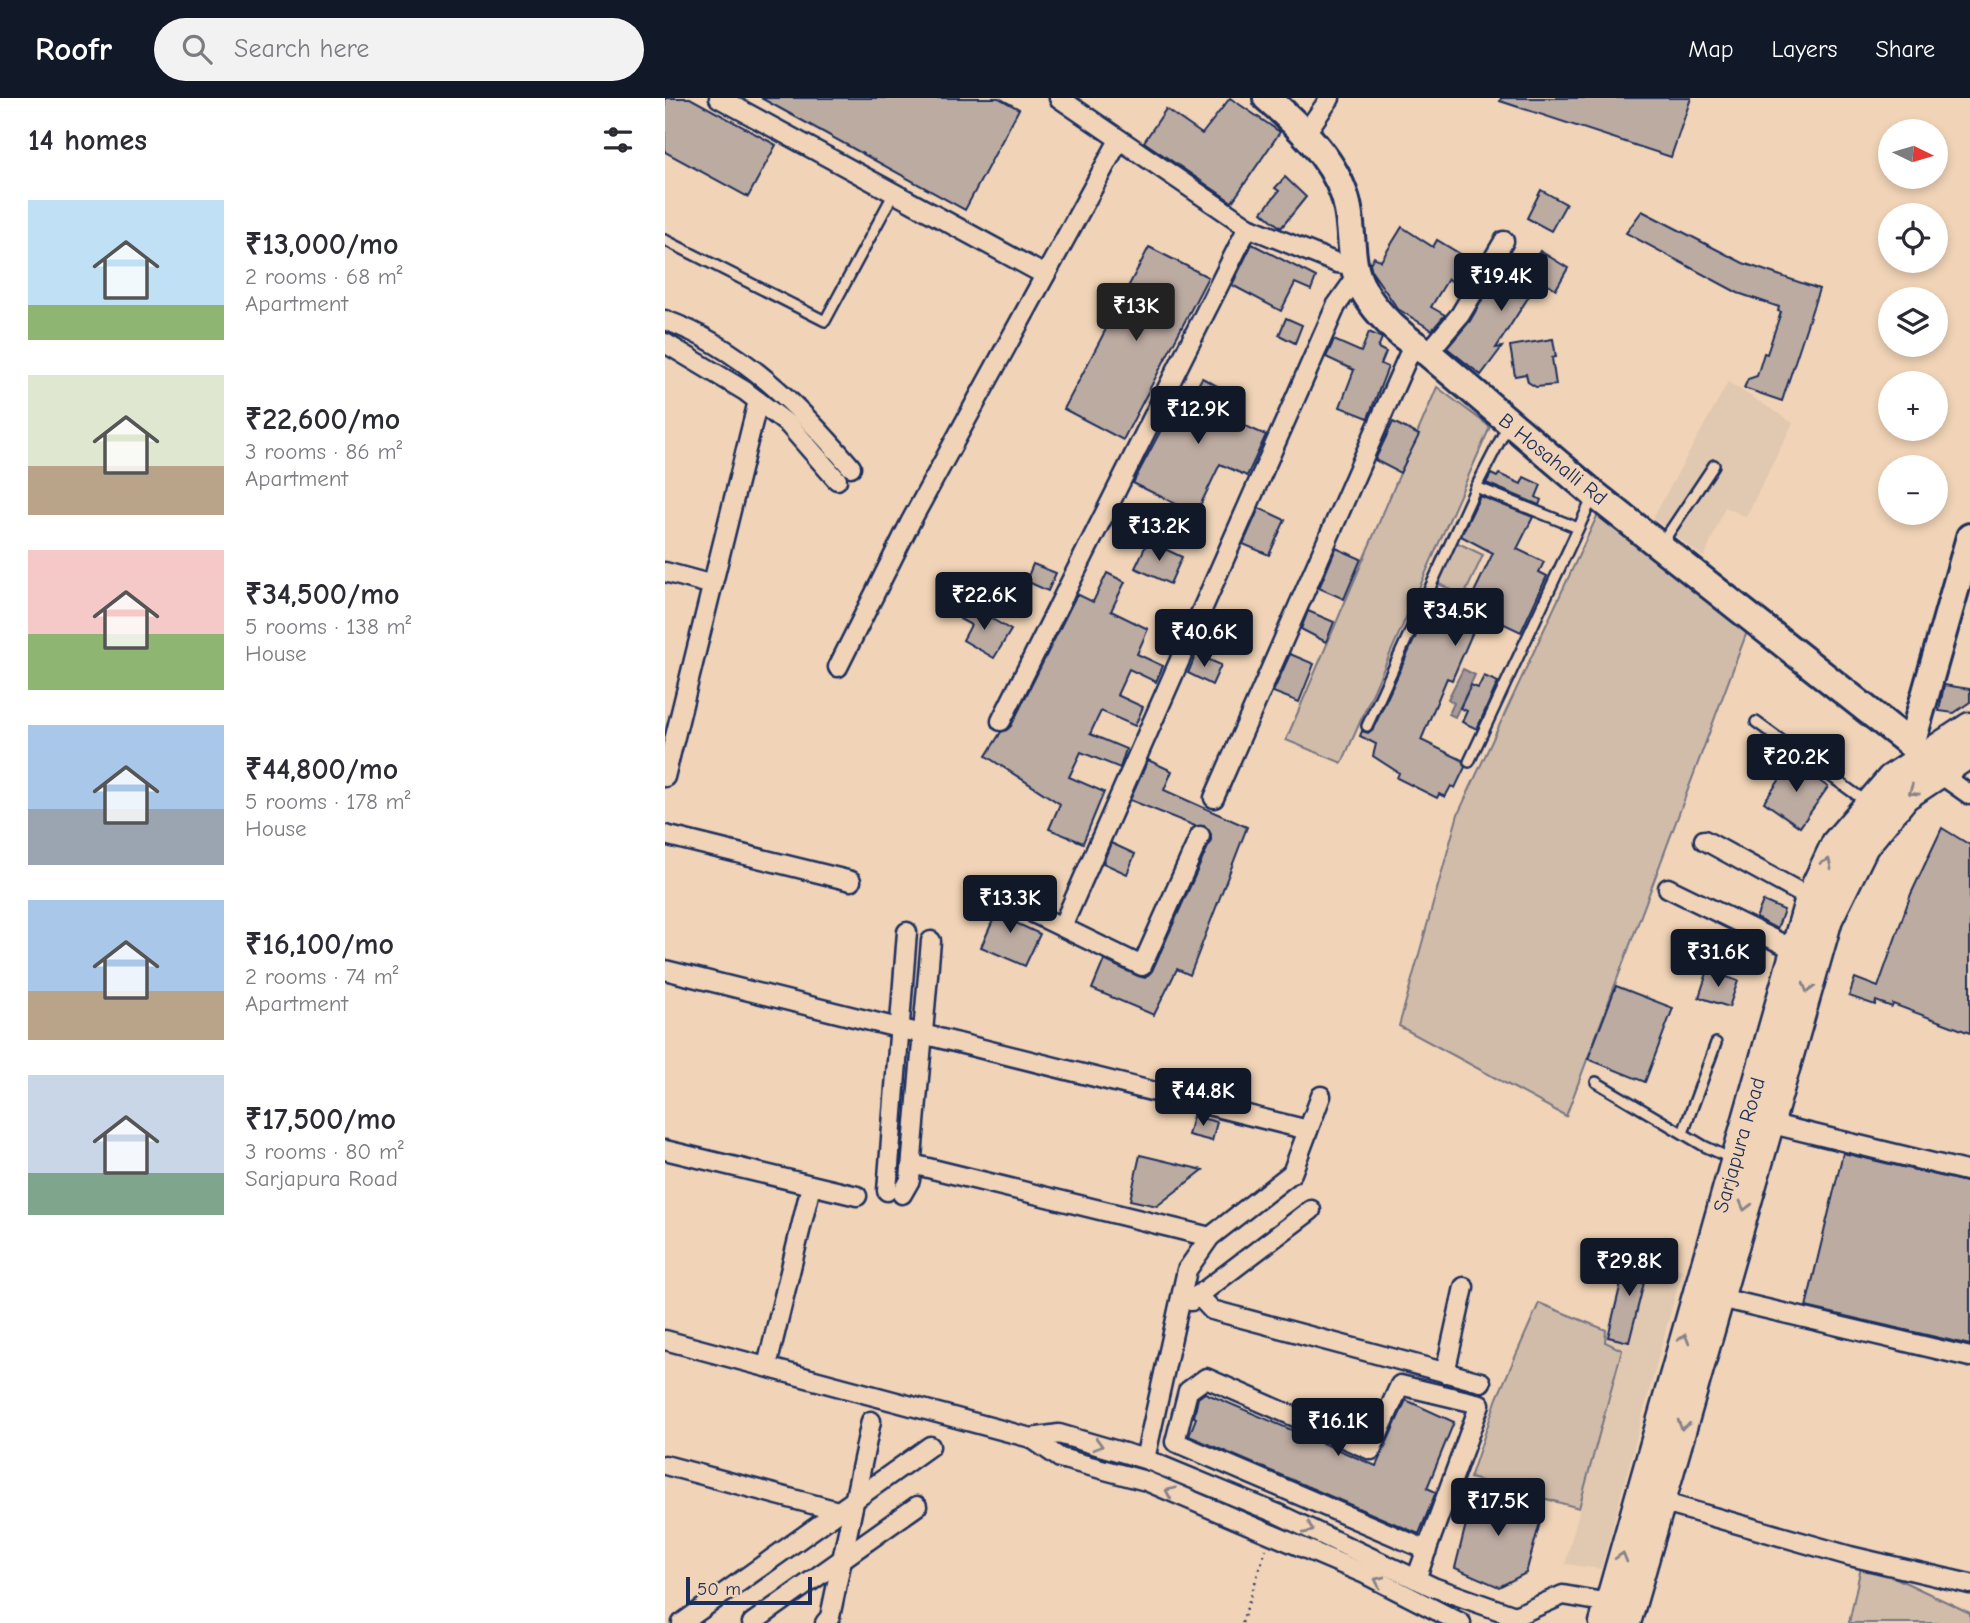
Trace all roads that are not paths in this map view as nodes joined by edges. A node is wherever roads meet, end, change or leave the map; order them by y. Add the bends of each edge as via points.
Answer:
1 (719, 98) edge
2 (1059, 98) edge
3 (1267, 98) edge
4 (1330, 98) edge
5 (1305, 134) junction
6 (1119, 140) junction
7 (895, 191) junction
8 (1248, 227) junction
9 (665, 240) edge
10 (1504, 241) dead end
11 (1356, 270) junction
12 (1045, 275) junction
13 (665, 320) edge
14 (665, 343) edge
15 (1420, 349) junction
16 (758, 401) junction
17 (1509, 423) junction
18 (1714, 465) dead end
19 (851, 467) dead end
20 (837, 480) dead end
21 (1476, 487) junction
22 (1594, 494) junction
23 (1578, 528) junction
24 (1970, 537) edge
25 (1661, 545) junction
26 (665, 572) edge
27 (713, 585) junction
28 (838, 667) dead end
29 (673, 707) edge
30 (1000, 721) dead end
31 (1756, 722) dead end
32 (1367, 726) dead end
33 (1970, 727) edge
34 (1970, 753) edge
35 (1926, 759) junction
36 (1469, 762) dead end
37 (665, 776) edge
38 (1970, 795) edge
39 (1214, 798) dead end
40 (1870, 804) junction
41 (665, 835) edge
42 (1200, 836) dead end
43 (1704, 840) dead end
44 (851, 881) dead end
45 (1668, 888) dead end
46 (1810, 898) junction
47 (1035, 914) dead end
48 (1062, 927) junction
49 (907, 932) dead end
50 (931, 941) dead end
51 (1795, 950) junction
52 (665, 970) edge
53 (900, 1028) junction
54 (923, 1033) junction
55 (1716, 1043) dead end
56 (1596, 1083) dead end
57 (1321, 1096) dead end
58 (1768, 1124) junction
59 (1308, 1130) junction
60 (1683, 1133) junction
61 (665, 1150) edge
62 (1734, 1159) junction
63 (912, 1164) junction
64 (1970, 1172) edge
65 (811, 1186) junction
66 (857, 1196) dead end
67 (1311, 1210) dead end
68 (1210, 1237) junction
69 (1464, 1287) dead end
70 (1198, 1295) junction
71 (1720, 1298) junction
72 (1181, 1308) junction
73 (665, 1340) edge
74 (1970, 1357) edge
75 (767, 1366) junction
76 (1445, 1373) junction
77 (1481, 1382) dead end
78 (871, 1421) dead end
79 (1031, 1438) junction
80 (930, 1446) dead end
81 (1145, 1459) junction
82 (665, 1465) edge
83 (855, 1500) junction
84 (1661, 1502) junction
85 (917, 1506) dead end
86 (838, 1511) junction
87 (1278, 1514) junction
88 (1270, 1536) junction
89 (1427, 1550) junction
90 (842, 1560) junction
91 (1970, 1584) edge
92 (1420, 1587) junction
93 (1613, 1616) edge
94 (1515, 1620) edge
95 (829, 1621) edge
96 (682, 1623) edge
97 (752, 1623) edge
98 (1461, 1623) edge

1 - 7 street
2 - 6 street
3 - 5 street, B Hosahalli Rd
4 - 5 street
5 - 11 street, B Hosahalli Rd via 1345,194
6 - 8 street
6 - 12 street
7 - 9 lane via 825,321
7 - 12 street
8 - 11 street
8 - 30 street
10 - 15 street via 1460,315
11 - 15 street, B Hosahalli Rd via 1369,300
11 - 48 street via 1336,306
12 - 28 street via 911,521
13 - 19 street via 749,365 802,409
14 - 16 street
15 - 17 street, B Hosahalli Rd
15 - 39 street
16 - 20 street via 789,425
16 - 27 street
17 - 21 lane
17 - 22 street, B Hosahalli Rd
18 - 25 lane
21 - 23 lane
21 - 32 lane
22 - 23 lane
22 - 25 street, B Hosahalli Rd
23 - 36 lane
24 - 35 street
25 - 35 street, B Hosahalli Rd
26 - 27 street
27 - 29 street
29 - 37 street
31 - 40 lane
33 - 35 main road, Sarjapura Road
34 - 35 main road, Sarjapura Road
35 - 38 street
35 - 40 main road, Sarjapura Road via 1891,779
35 -> 58 main road, Sarjapura Road via 1905,796 1864,846 1828,919
46 -> 40 main road, Sarjapura Road via 1836,843
41 - 44 street
42 - 48 street via 1142,966
43 - 46 street
45 - 51 street
46 - 51 main road, Sarjapura Road
47 - 48 street
49 - 53 street
50 - 54 street
51 - 62 main road, Sarjapura Road
52 - 53 street
53 - 54 street
53 - 63 street via 894,1192 910,1181
54 - 59 street
54 - 63 street
55 - 60 lane
56 - 60 lane
57 - 59 street
58 - 64 street
58 -> 71 main road, Sarjapura Road
59 - 68 street via 1292,1173
60 - 62 lane
61 - 65 street
93 -> 62 main road, Sarjapura Road
63 - 68 street
65 - 66 street
65 - 75 street
67 - 70 street
68 - 72 street via 1187,1270
69 - 76 street
70 - 72 street
70 - 76 street via 1212,1310
71 - 74 street
71 -> 84 main road, Sarjapura Road
72 - 81 street
73 - 75 street
75 - 79 street
76 - 77 street
78 - 83 street
79 -> 81 street via 1059,1434
88 -> 79 street via 1146,1481 1060,1458
80 - 83 street
81 - 87 street
82 - 86 street
83 - 86 street
83 - 90 street
84 - 91 street via 1850,1556
84 - 93 main road, Sarjapura Road
85 - 90 street
86 - 96 street
87 - 88 street
87 -> 92 street
92 -> 88 street
89 - 89 street via 1175,1442 1188,1391 1206,1378 1371,1450 1401,1385 1480,1404
89 - 92 street
90 - 95 street
90 - 97 street
92 - 94 street
92 - 98 street
93 - 94 street via 1555,1597

